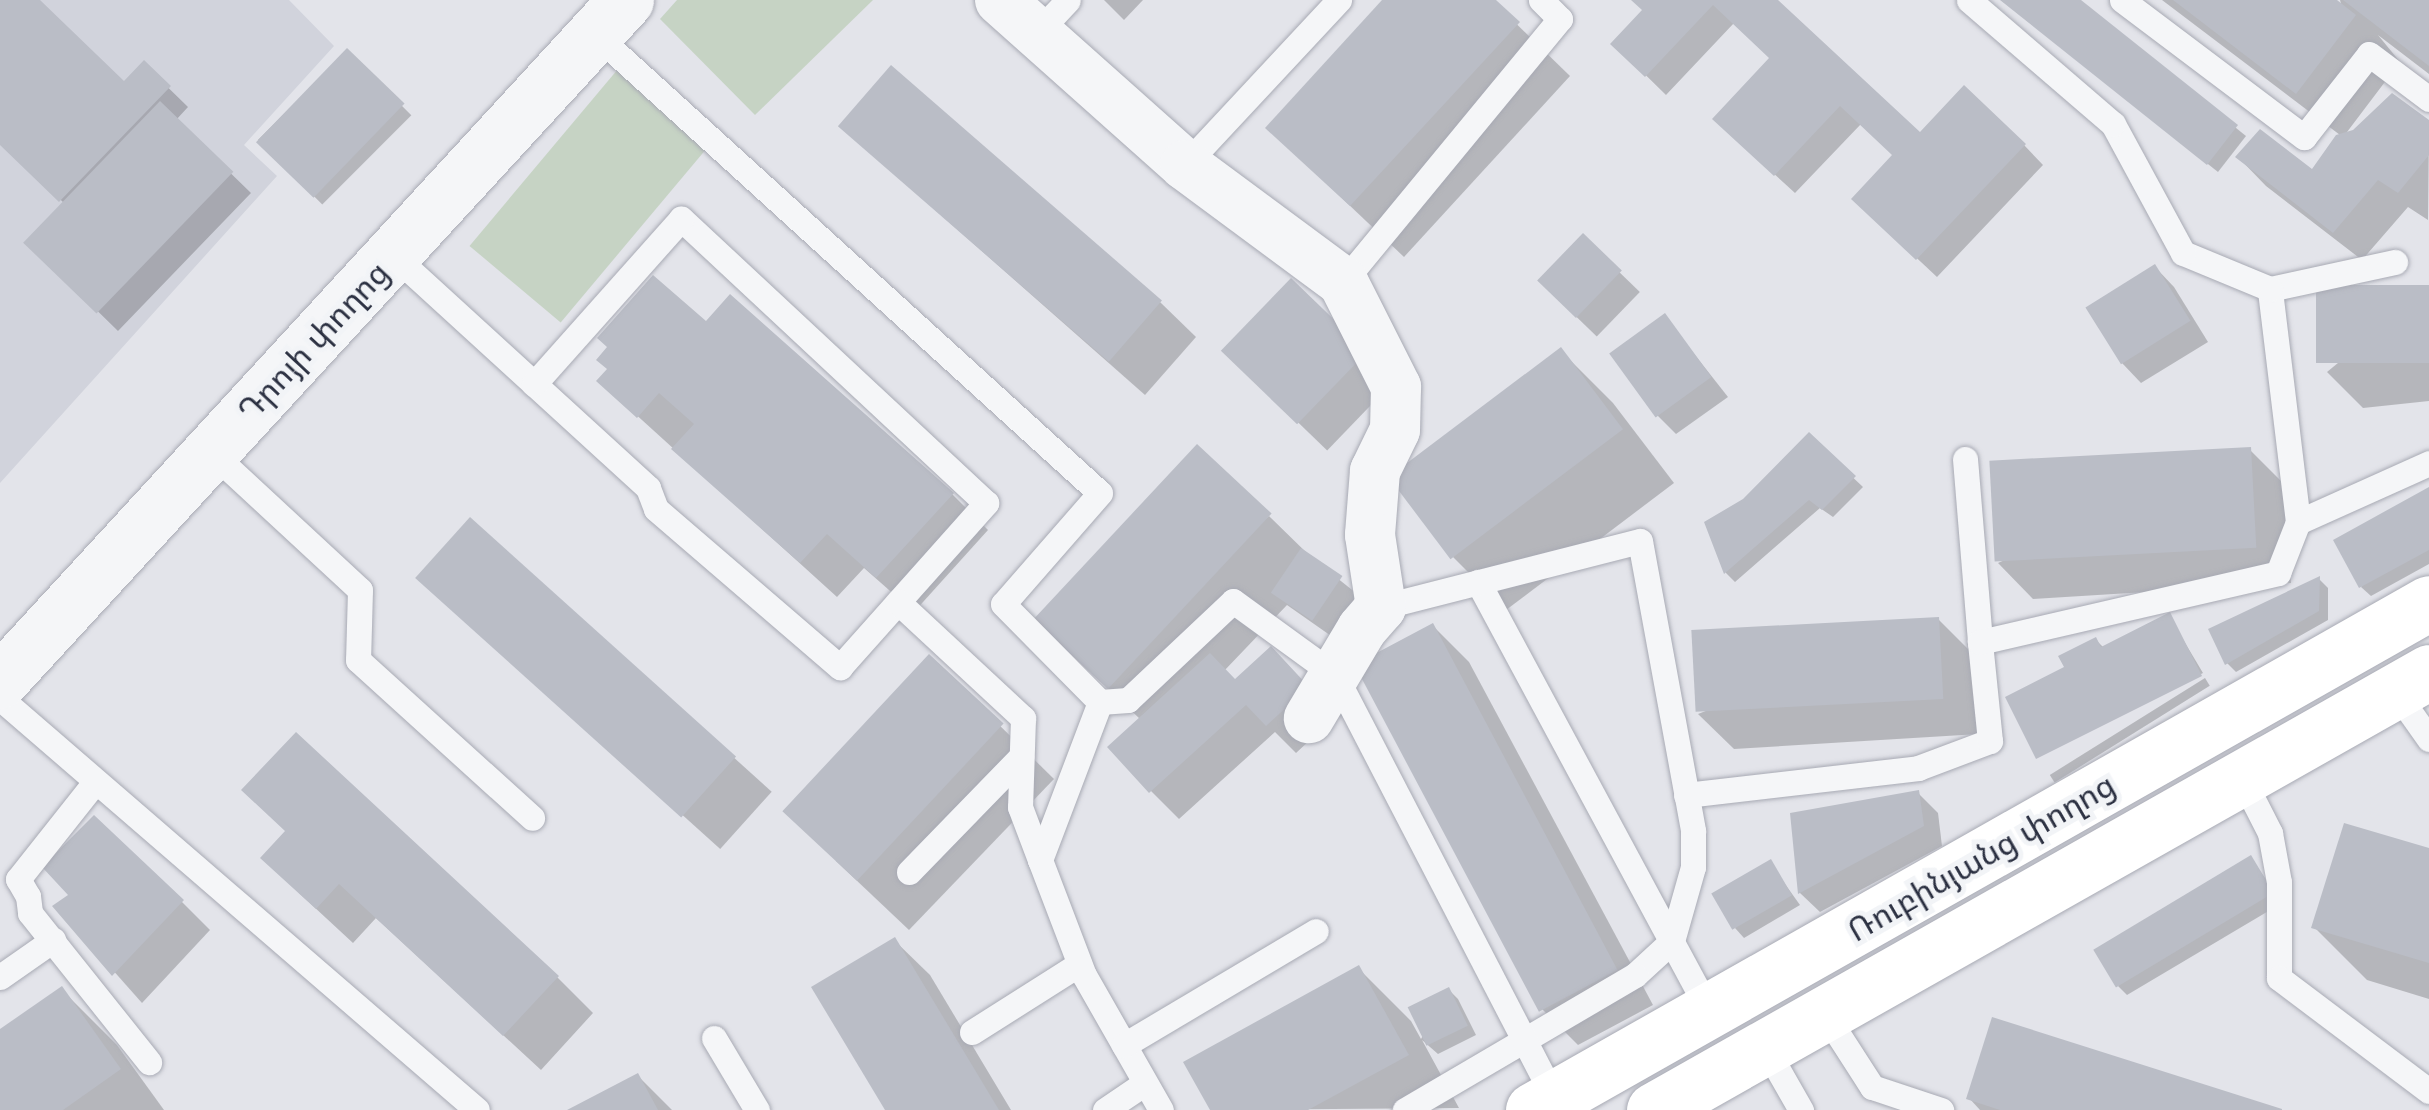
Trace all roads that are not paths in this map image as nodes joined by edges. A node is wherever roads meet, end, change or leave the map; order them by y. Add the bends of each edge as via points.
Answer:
1 (1000, 0) edge
2 (1339, 0) edge
3 (1541, 0) edge
4 (1969, 0) edge
5 (2122, 0) edge
6 (1052, 16) edge
7 (611, 17) edge
8 (2429, 99) edge
9 (1185, 165) junction
10 (392, 254) junction
11 (2395, 262) dead end
12 (1343, 282) junction
13 (2270, 289) junction
14 (534, 384) junction
15 (211, 452) junction
16 (1965, 459) dead end
17 (2429, 463) edge
18 (2298, 522) junction
19 (1478, 582) junction
20 (898, 602) junction
21 (2429, 604) edge
22 (1382, 607) junction
23 (1980, 642) junction
24 (1335, 675) junction
25 (0, 681) edge
26 (2412, 682) edge
27 (0, 698) edge
28 (1100, 702) junction
29 (1309, 718) dead end
30 (2429, 739) edge
31 (1021, 756) junction
32 (2242, 778) junction
33 (95, 782) junction
34 (1686, 795) junction
35 (532, 818) dead end
36 (1040, 860) junction
37 (909, 872) dead end
38 (1316, 932) dead end
39 (52, 940) junction
40 (1672, 941) junction
41 (1080, 964) junction
42 (0, 977) edge
43 (1710, 1011) junction
44 (1825, 1014) junction
45 (972, 1032) dead end
46 (714, 1038) dead end
47 (1524, 1041) junction
48 (1124, 1045) junction
49 (1765, 1047) junction
50 (150, 1062) dead end
51 (1145, 1083) junction
52 (2429, 1092) edge
53 (1544, 1104) edge
54 (477, 1110) edge
55 (757, 1110) edge
56 (1104, 1110) edge
57 (1161, 1110) edge
58 (1405, 1110) edge
59 (1654, 1110) edge
60 (1801, 1110) edge
61 (1941, 1110) edge

1 - 6 street
2 - 9 lane
3 - 12 lane via 1560,19
4 - 13 lane via 2113,124 2183,253
5 - 8 lane via 2304,137 2370,54
6 - 9 street
7 - 10 street, Դրոյի փողոց
7 - 28 lane via 1100,493 1003,604
9 - 12 street
10 - 14 lane
10 - 15 street, Դրոյի փողոց
11 - 13 lane
12 - 22 street via 1396,387 1395,430 1375,470 1370,535
13 - 18 lane
14 - 20 lane via 648,488 656,509 840,667
14 - 20 lane via 681,219 986,503
15 - 25 street, Դրոյի փողոց
15 - 35 lane via 360,590 358,660
16 - 23 lane
17 - 18 lane
18 - 23 lane via 2278,574
19 - 22 lane
19 - 34 lane via 1640,541
19 - 40 lane
20 - 31 lane via 1023,718
21 - 43 main road, Ռուբինյանց փողոց
22 - 24 street
23 - 34 lane via 1990,741 1918,768
24 - 28 lane via 1233,602 1128,700
24 - 29 street
24 - 47 lane
26 - 30 lane
26 - 32 main road, Ռուբինյանց փողոց
27 - 33 lane
28 - 36 lane
31 - 36 lane via 1020,807
31 - 37 lane
32 - 44 main road, Ռուբինյանց փողոց
32 - 52 lane via 2273,849 2279,978
33 - 39 lane via 18,878 30,913
33 - 54 lane
34 - 40 lane via 1692,868
36 - 41 lane
38 - 48 lane
39 - 42 lane
39 - 50 lane
40 - 43 lane
40 - 47 lane via 1635,975
41 - 45 lane
41 - 48 lane
43 - 53 main road, Ռուբինյանց փողոց
44 - 49 main road, Ռուբինյանց փողոց
44 - 61 lane via 1872,1086
46 - 55 lane
47 - 53 lane
47 - 58 lane
48 - 51 lane
49 - 59 main road, Ռուբինյանց փողոց
49 - 60 lane
51 - 56 lane
51 - 57 lane

